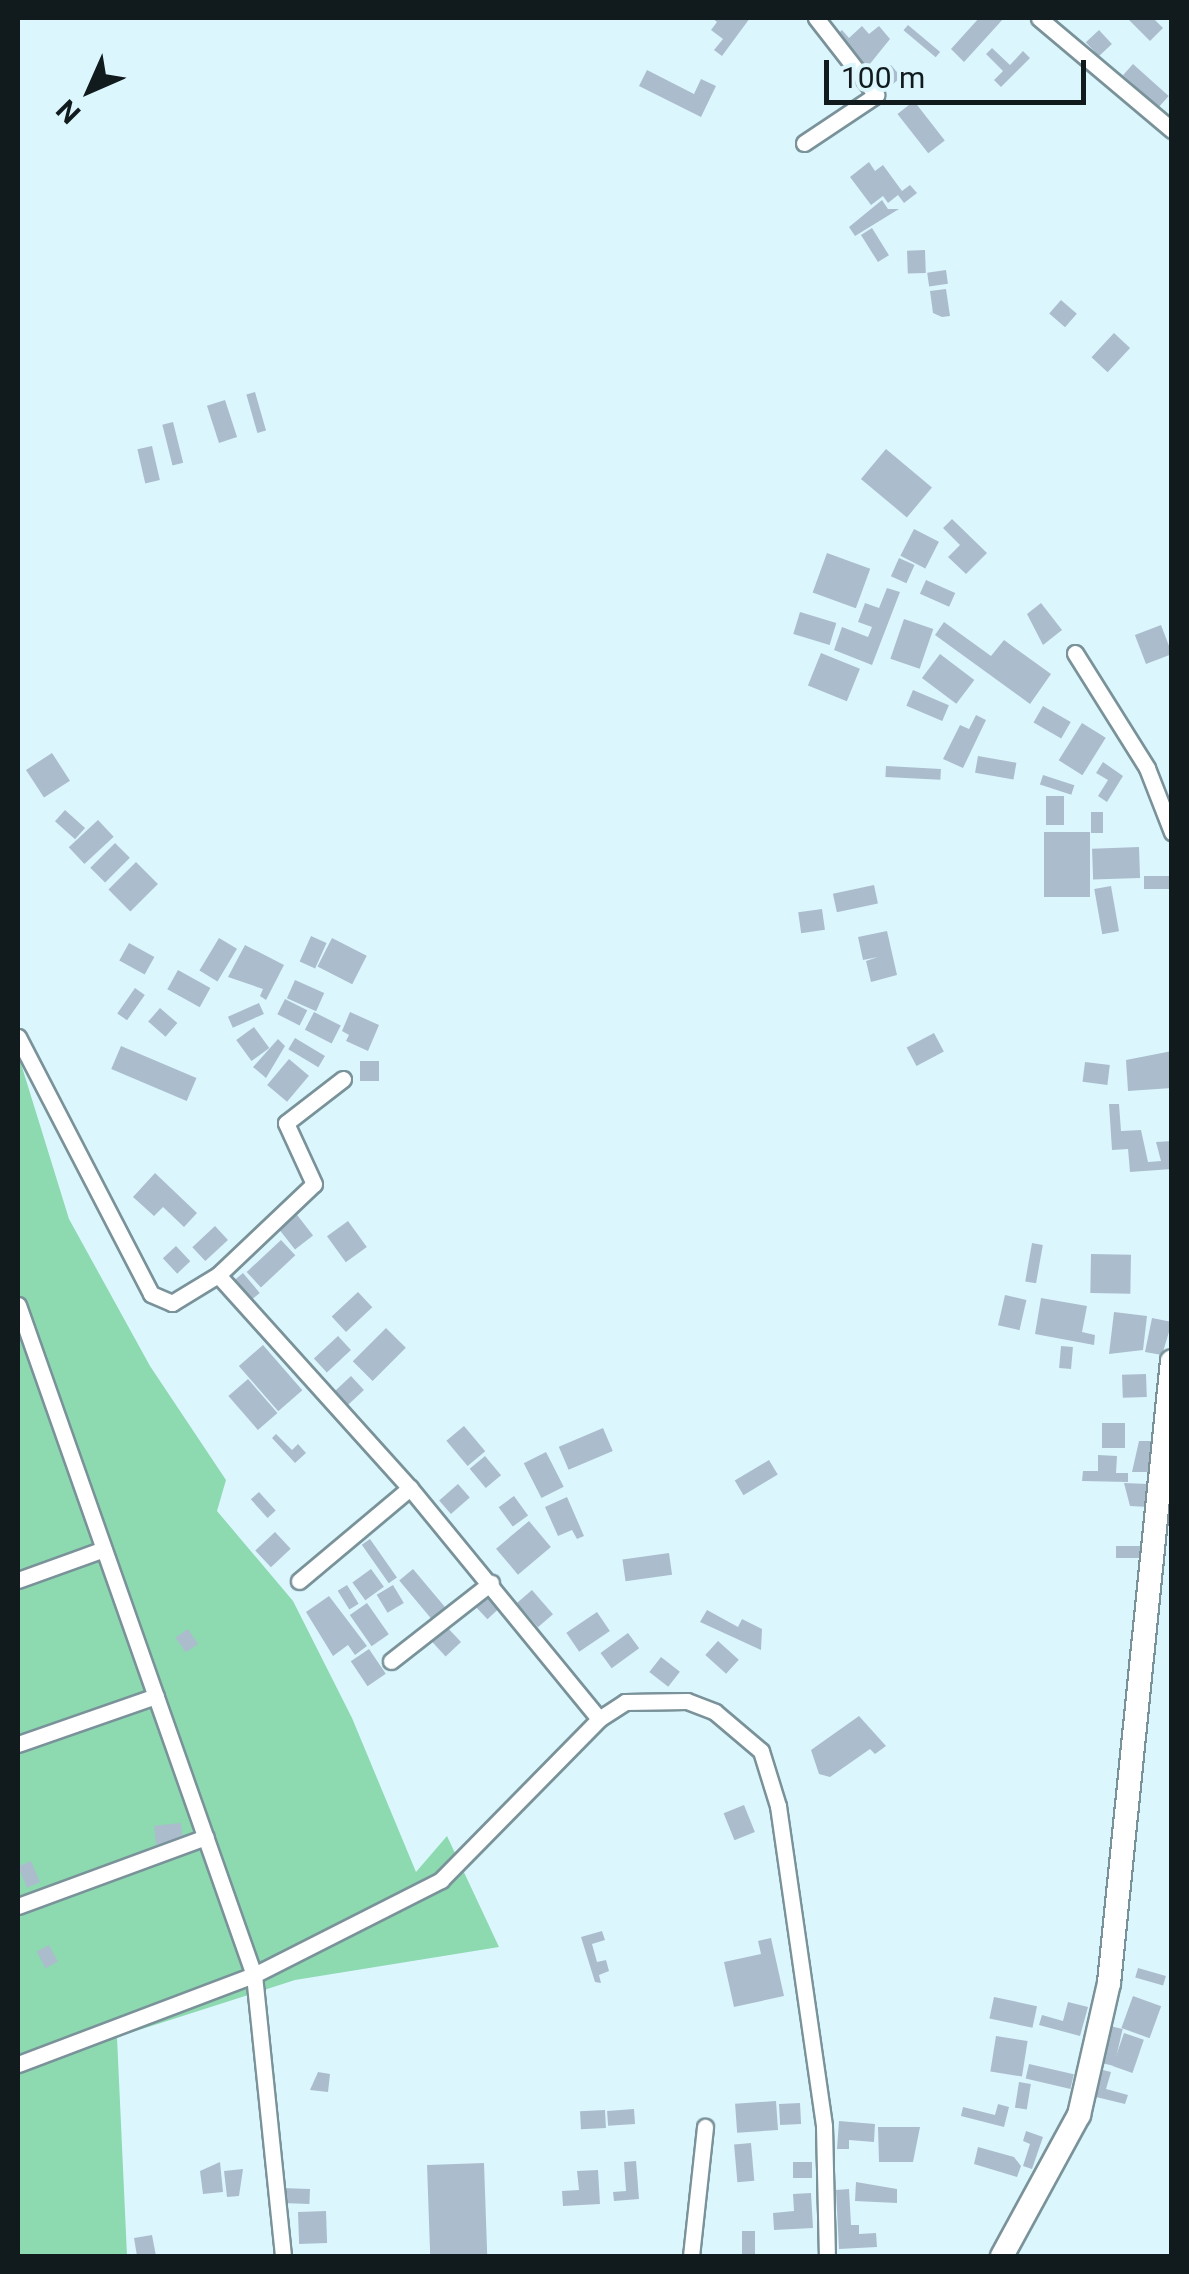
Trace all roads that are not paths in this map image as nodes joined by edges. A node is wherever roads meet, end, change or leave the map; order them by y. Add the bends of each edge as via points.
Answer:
1 (816, 18) edge
2 (1039, 18) edge
3 (1172, 130) edge
4 (804, 142) dead end
5 (1075, 654) dead end
6 (1172, 832) edge
7 (18, 1037) edge
8 (343, 1079) dead end
9 (218, 1274) junction
10 (18, 1305) edge
11 (1172, 1361) edge
12 (410, 1488) junction
13 (104, 1549) junction
14 (18, 1580) edge
15 (298, 1581) dead end
16 (491, 1583) junction
17 (391, 1661) dead end
18 (156, 1696) junction
19 (599, 1720) junction
20 (18, 1744) edge
21 (206, 1838) junction
22 (18, 1906) edge
23 (254, 1975) junction
24 (18, 2064) edge
25 (704, 2127) dead end
26 (283, 2256) edge
27 (690, 2256) edge
28 (827, 2256) edge
29 (1002, 2256) edge

1 - 4 street via 876,94
2 - 3 street
5 - 6 street via 1147,768
7 - 9 street via 151,1294 172,1303
8 - 9 street via 286,1123 314,1184
9 - 12 street
10 - 13 street
11 - 29 street via 1108,1983 1079,2115
12 - 15 street
12 - 16 street
13 - 14 street
13 - 18 street
16 - 17 street
16 - 19 street
18 - 20 street
18 - 21 street
19 - 23 street via 441,1880
19 - 28 street via 625,1702 687,1701 715,1712 760,1751 778,1806 824,2126
21 - 22 street
21 - 23 street
23 - 24 street
23 - 26 street
25 - 27 street

